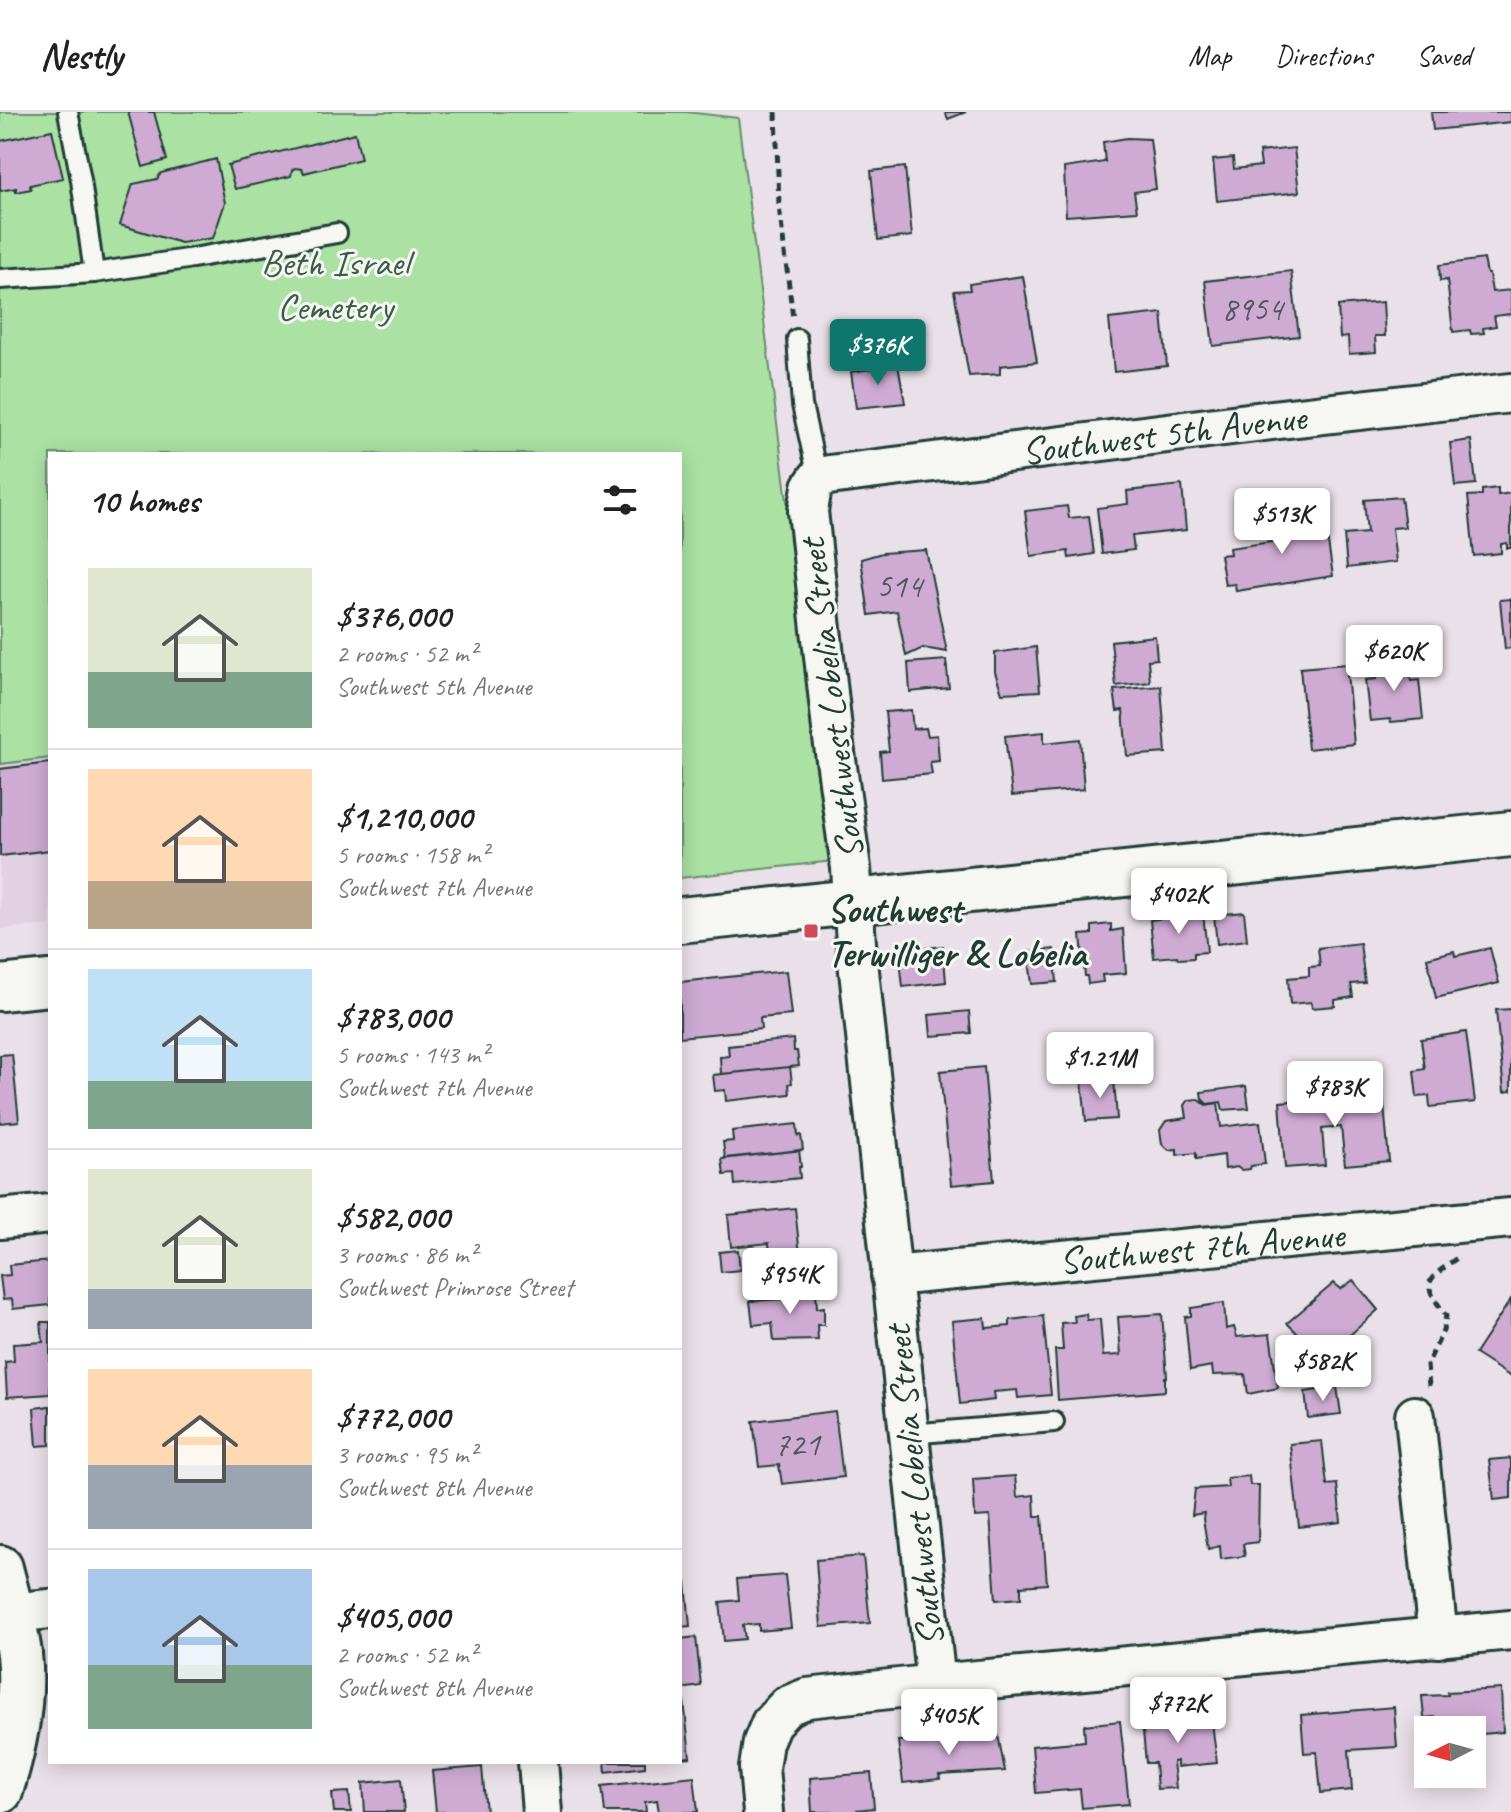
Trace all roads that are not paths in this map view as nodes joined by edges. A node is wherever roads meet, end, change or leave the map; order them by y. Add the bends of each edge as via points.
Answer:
1 (68, 112) edge
2 (337, 233) dead end
3 (94, 273) junction
4 (0, 279) edge
5 (797, 339) road end
6 (1511, 393) edge
7 (818, 478) junction
8 (1511, 834) edge
9 (853, 902) junction
10 (682, 920) edge
11 (48, 983) edge
12 (0, 988) edge
13 (48, 1214) edge
14 (1511, 1218) edge
15 (0, 1219) edge
16 (891, 1276) junction
17 (1415, 1416) road end
18 (1054, 1422) dead end
19 (909, 1434) junction
20 (0, 1568) edge
21 (21, 1612) edge
22 (1511, 1630) edge
23 (1438, 1638) junction
24 (936, 1684) junction
25 (538, 1764) edge
26 (0, 1791) edge
27 (542, 1812) edge
28 (763, 1812) edge

1 - 3 lane
2 - 3 lane
3 - 4 lane
5 - 7 lane via 802,405
6 - 7 street, Southwest 5th Avenue
7 - 9 street, Southwest Lobelia Street via 808,511
8 - 9 main road
9 - 10 main road
9 - 16 street, Southwest Lobelia Street
11 - 12 main road
13 - 15 street
14 - 16 street, Southwest 7th Avenue
16 - 19 street, Southwest Lobelia Street
17 - 23 street
18 - 19 lane
19 - 24 street, Southwest Lobelia Street
20 - 21 main road
21 - 26 main road via 19,1691
22 - 23 street
23 - 24 street
24 - 28 street via 807,1698 787,1706 763,1742
25 - 27 street

